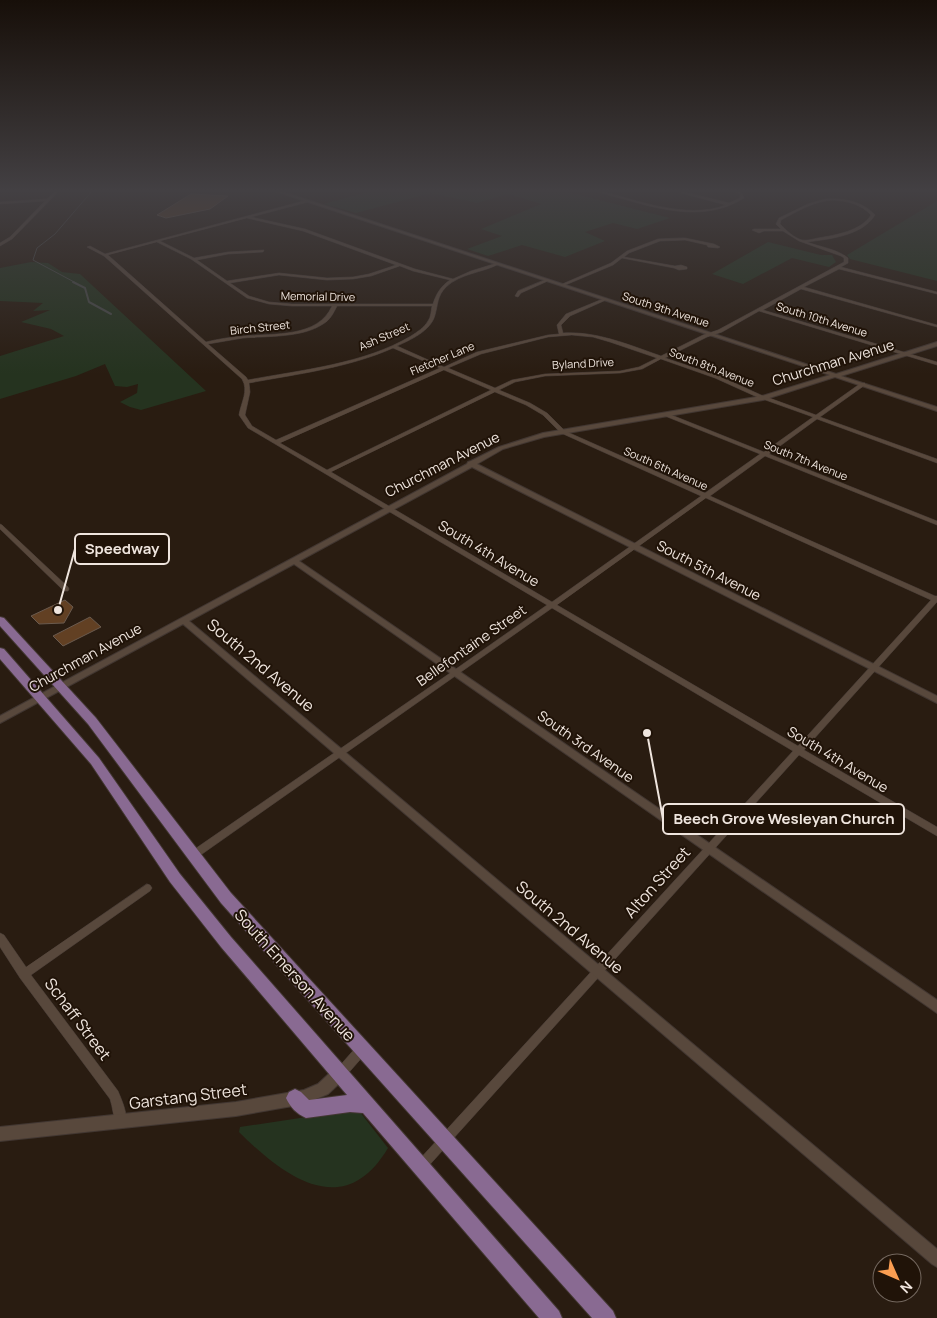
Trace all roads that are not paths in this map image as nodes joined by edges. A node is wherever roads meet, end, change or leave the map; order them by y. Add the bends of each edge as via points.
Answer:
1 (98, 252) edge
2 (118, 252) edge
3 (179, 252) edge
4 (254, 252) edge
5 (363, 252) edge
6 (459, 252) edge
7 (629, 252) edge
8 (828, 252) edge
9 (831, 252) edge
10 (105, 255) junction
11 (621, 257) junction
12 (195, 259) junction
13 (497, 264) junction
14 (400, 265) junction
15 (675, 267) dead end
16 (837, 267) junction
17 (584, 276) junction
18 (454, 280) junction
19 (548, 280) junction
20 (226, 282) junction
21 (562, 285) junction
22 (568, 287) junction
23 (800, 287) junction
24 (937, 293) edge
25 (517, 296) dead end
26 (605, 299) junction
27 (334, 305) junction
28 (435, 305) junction
29 (759, 310) junction
30 (937, 326) edge
31 (711, 334) junction
32 (561, 335) junction
33 (205, 344) junction
34 (937, 344) edge
35 (392, 346) junction
36 (904, 354) junction
37 (662, 358) junction
38 (937, 364) edge
39 (444, 368) junction
40 (836, 376) junction
41 (247, 382) junction
42 (863, 384) junction
43 (495, 389) junction
44 (763, 398) junction
45 (937, 409) edge
46 (667, 415) junction
47 (817, 417) junction
48 (562, 432) junction
49 (277, 442) junction
50 (765, 454) junction
51 (937, 461) edge
52 (470, 463) junction
53 (327, 472) junction
54 (705, 496) junction
55 (388, 508) junction
56 (937, 523) edge
57 (0, 526) edge
58 (634, 546) junction
59 (293, 560) junction
60 (66, 589) dead end
61 (936, 599) edge
62 (552, 605) junction
63 (0, 620) edge
64 (182, 620) junction
65 (0, 652) edge
66 (873, 668) junction
67 (456, 673) junction
68 (62, 685) junction
69 (40, 698) junction
70 (937, 700) edge
71 (0, 720) edge
72 (799, 750) junction
73 (340, 752) junction
74 (937, 832) edge
75 (709, 849) junction
76 (192, 856) junction
77 (147, 888) dead end
78 (0, 938) edge
79 (598, 972) junction
80 (24, 974) junction
81 (937, 1007) edge
82 (362, 1049) junction
83 (339, 1074) junction
84 (295, 1098) junction
85 (366, 1105) junction
86 (121, 1122) junction
87 (0, 1134) edge
88 (444, 1139) junction
89 (421, 1166) junction
90 (937, 1259) edge
91 (552, 1318) edge
92 (606, 1318) edge

1 - 10 street
2 - 10 street
3 - 12 street, Memorial Drive
4 - 12 street
5 - 14 street
6 - 13 street, South 9th Avenue
7 - 11 street
8 - 16 street via 840,262
9 - 16 street via 846,258 844,264
10 - 33 street
11 - 15 street
11 - 17 street
12 - 20 street, Memorial Drive
13 - 18 street, Ash Street
13 - 19 street, South 9th Avenue
14 - 18 street
14 - 20 street via 348,279 279,274
16 - 23 street, Byland Drive
16 - 24 street
17 - 21 street
17 - 22 street
18 - 28 street, Ash Street via 438,294
19 - 21 street, South 9th Avenue
19 - 25 street via 519,292
20 - 27 street, Memorial Drive via 248,297 269,303
21 - 22 street, South 9th Avenue
22 - 26 street, South 9th Avenue
23 - 29 street, Byland Drive
23 - 30 street
26 - 31 street, South 9th Avenue
26 - 32 street via 564,318 558,325
27 - 28 street, Memorial Drive
27 - 33 street, Birch Street via 328,319 307,329
28 - 35 street, Ash Street via 432,319 425,328
29 - 31 street, Byland Drive
29 - 36 street, South 10th Avenue
31 - 37 street, Byland Drive
31 - 40 street, South 9th Avenue
32 - 37 street, South 8th Avenue via 601,338
32 - 39 street, Fletcher Lane via 500,346
33 - 41 street
34 - 36 street, Churchman Avenue
35 - 39 street, South 6th Avenue
35 - 41 street, Ash Street via 336,364
36 - 38 street, South 10th Avenue
36 - 40 street, Churchman Avenue
37 - 43 street, Byland Drive via 631,370 537,376
37 - 44 street, South 8th Avenue
39 - 43 street, South 6th Avenue
39 - 49 street, Fletcher Lane
40 - 42 street, South 9th Avenue
40 - 44 street, Churchman Avenue
41 - 49 street, South 4th Avenue via 249,392 242,409 243,418
42 - 45 street, South 9th Avenue
42 - 47 street, Bellefontaine Street
43 - 48 street, South 6th Avenue via 538,410
43 - 53 street, Byland Drive
44 - 46 street, Churchman Avenue
44 - 47 street, South 8th Avenue
46 - 48 street, Churchman Avenue
46 - 50 street, South 7th Avenue
47 - 50 street, Bellefontaine Street
47 - 51 street, South 8th Avenue
48 - 52 street, Churchman Avenue via 509,444
48 - 54 street, South 6th Avenue
49 - 53 street, South 4th Avenue
50 - 54 street, Bellefontaine Street
50 - 56 street, South 7th Avenue
52 - 55 street, Churchman Avenue
52 - 58 street, South 5th Avenue
53 - 55 street, South 4th Avenue
54 - 58 street, Bellefontaine Street
54 - 61 street, South 6th Avenue
55 - 59 street, Churchman Avenue
55 - 62 street, South 4th Avenue
57 - 60 street
58 - 62 street, Bellefontaine Street
58 - 66 street, South 5th Avenue
59 - 64 street, Churchman Avenue
59 - 67 street, South 3rd Avenue
61 - 66 street, Alton Street
62 - 67 street, Bellefontaine Street
62 - 72 street, South 4th Avenue
63 - 68 main road, South Emerson Avenue
64 - 68 street, Churchman Avenue
64 - 73 street, South 2nd Avenue
65 - 69 main road, South Emerson Avenue
66 - 70 street, South 5th Avenue
66 - 72 street, Alton Street
67 - 73 street, Bellefontaine Street
67 - 75 street, South 3rd Avenue
68 - 69 street, Churchman Avenue
68 - 76 main road, South Emerson Avenue via 105,737
69 - 71 street, Churchman Avenue
69 - 83 main road, South Emerson Avenue via 95,761 175,878
72 - 74 street, South 4th Avenue
72 - 75 street, Alton Street
73 - 76 street, Bellefontaine Street
73 - 79 street, South 2nd Avenue
75 - 79 street, Alton Street
75 - 81 street, South 3rd Avenue
76 - 82 main road, South Emerson Avenue
77 - 80 street
78 - 80 street, Schaff Street
79 - 88 street, Alton Street
79 - 90 street, South 2nd Avenue
80 - 86 street, Schaff Street via 114,1095
82 - 83 street, Garstang Street
82 - 88 main road, South Emerson Avenue
83 - 84 street, Garstang Street via 323,1089
83 - 85 main road, South Emerson Avenue
84 - 85 main road via 306,1109
84 - 86 street, Garstang Street via 236,1109
85 - 89 main road, South Emerson Avenue
86 - 87 street, Garstang Street
88 - 89 street, Alton Street
88 - 92 main road, South Emerson Avenue
89 - 91 main road, South Emerson Avenue

